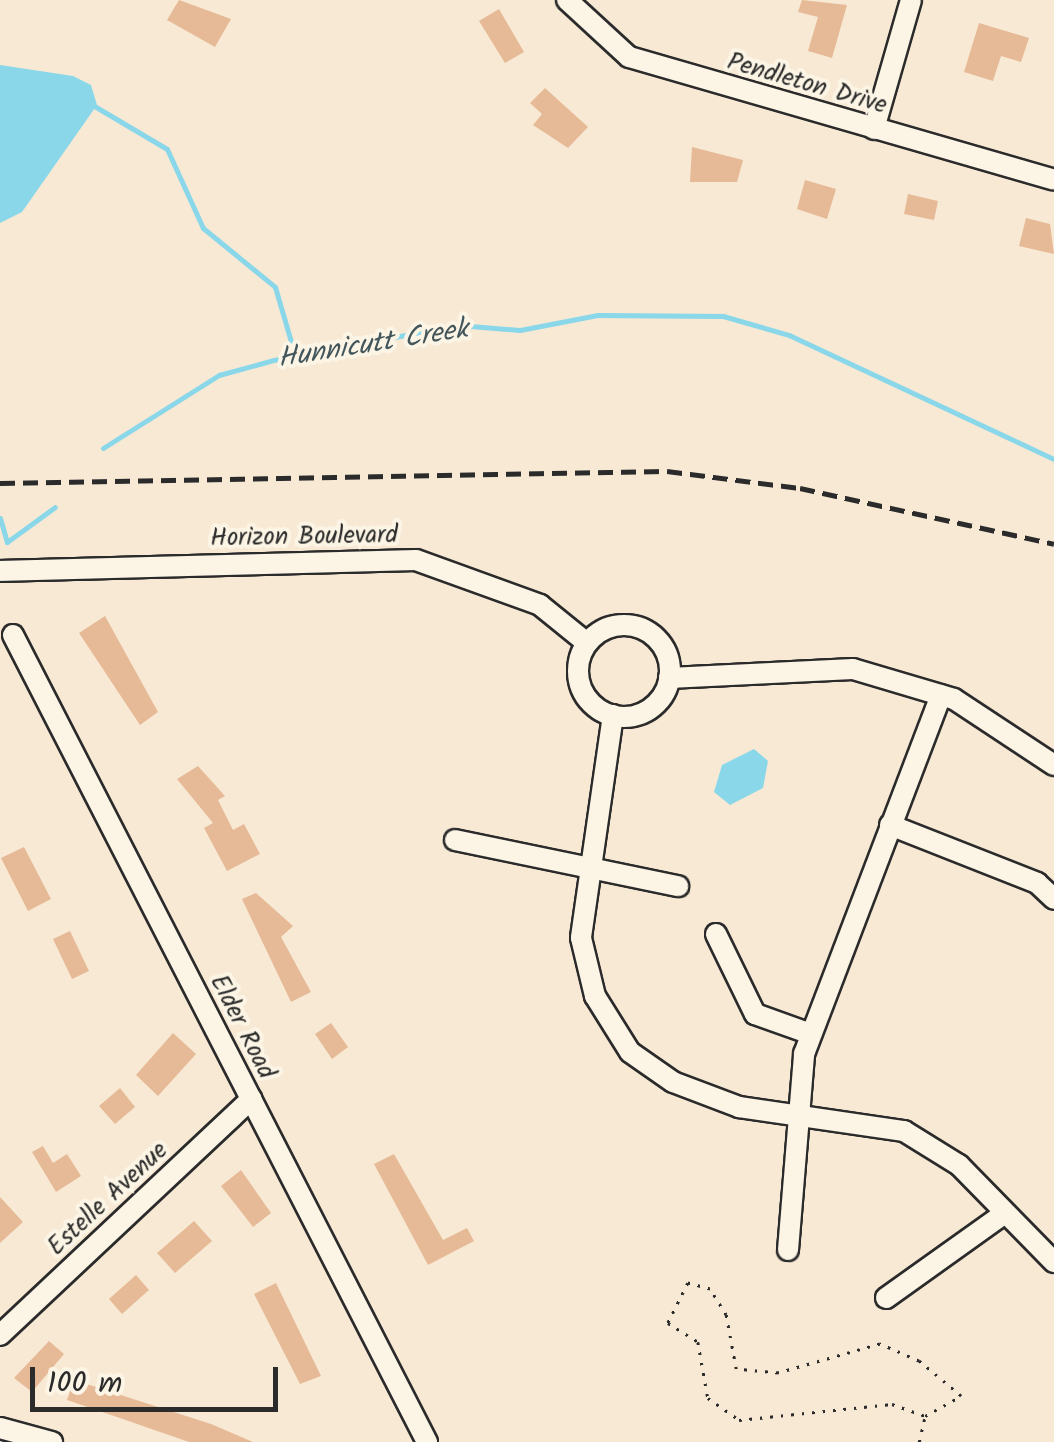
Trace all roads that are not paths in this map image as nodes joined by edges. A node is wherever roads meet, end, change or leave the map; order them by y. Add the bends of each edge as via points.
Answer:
1 (567, 0) edge
2 (911, 0) edge
3 (874, 129) junction
4 (1054, 180) edge
5 (0, 572) edge
6 (12, 635) dead end
7 (587, 643) junction
8 (670, 678) junction
9 (940, 695) junction
10 (613, 715) junction
11 (1054, 765) edge
12 (890, 825) junction
13 (455, 840) dead end
14 (589, 868) junction
15 (678, 886) dead end
16 (1054, 899) edge
17 (716, 934) dead end
18 (811, 1034) junction
19 (251, 1099) junction
20 (802, 1115) junction
21 (1004, 1213) junction
22 (788, 1250) dead end
23 (1054, 1262) edge
24 (886, 1298) dead end
25 (0, 1335) edge
26 (0, 1428) edge
27 (52, 1442) edge
28 (427, 1442) edge

1 - 3 street, Pendleton Drive via 629,57
2 - 3 street
3 - 4 street, Pendleton Drive
5 - 7 street, Horizon Boulevard via 416,560 540,605
6 - 19 street, Elder Road
7 - 8 street via 612,626 642,628 664,648
7 - 10 street via 580,686
8 - 9 street via 854,669
8 - 10 street via 643,713
9 - 11 street via 1019,734
9 - 12 street
10 - 14 street
12 - 16 street via 1038,884
12 - 18 street
13 - 14 street
14 - 15 street
14 - 20 street via 581,938 595,996 630,1052 672,1082 739,1107
17 - 18 street via 755,1014
18 - 20 street
19 - 25 street, Estelle Avenue
19 - 28 street, Elder Road
20 - 21 street via 904,1131 959,1165
20 - 22 street
21 - 23 street
21 - 24 street
26 - 27 street

